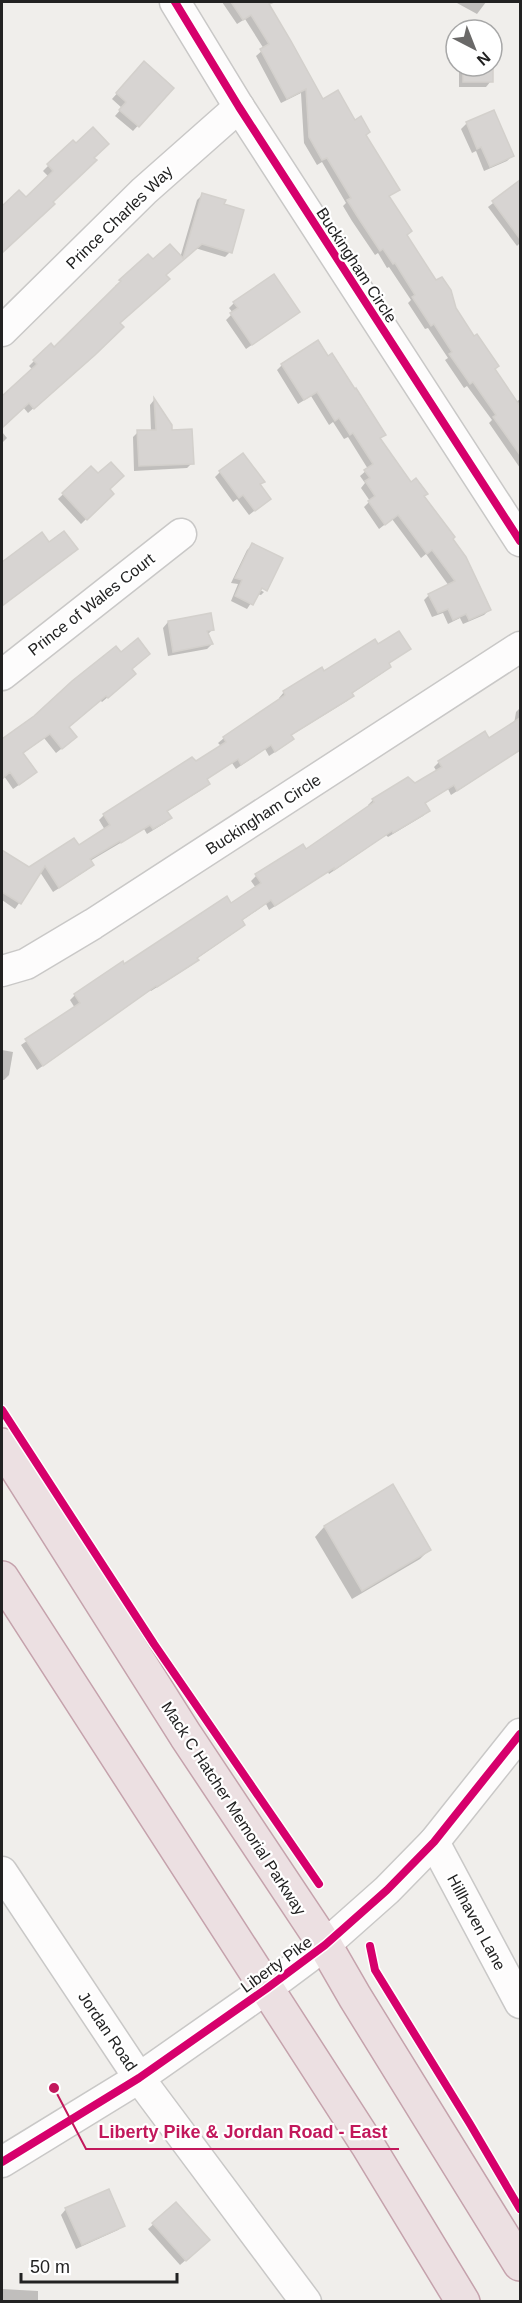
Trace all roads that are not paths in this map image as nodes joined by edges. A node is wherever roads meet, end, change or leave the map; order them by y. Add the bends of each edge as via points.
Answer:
1 (175, 2) edge
2 (239, 107) junction
3 (2, 331) edge
4 (182, 534) dead end
5 (520, 541) edge
6 (520, 647) edge
7 (2, 675) edge
8 (2, 971) edge
9 (2, 1445) edge
10 (2, 1578) edge
11 (520, 1734) edge
12 (434, 1842) junction
13 (2, 1872) edge
14 (325, 1945) junction
15 (266, 1989) junction
16 (520, 2003) edge
17 (139, 2078) junction
18 (2, 2163) edge
19 (520, 2264) edge
20 (306, 2301) edge
21 (463, 2301) edge

1 - 2 street, Buckingham Circle
2 - 3 street, Prince Charles Way via 144,191
2 - 5 street, Buckingham Circle
4 - 7 street, Prince of Wales Court
6 - 8 street, Buckingham Circle via 93,924 26,964
9 - 14 highway, Mack C Hatcher Memorial Parkway via 186,1736
10 - 15 highway
11 - 12 street, Liberty Pike
12 - 14 street, Liberty Pike
12 - 16 street, Hillhaven Lane
13 - 17 street, Jordan Road
14 - 15 street, Liberty Pike
14 - 19 highway, Mack C Hatcher Memorial Parkway
15 - 17 street, Liberty Pike
15 - 21 highway
17 - 18 street, Liberty Pike
17 - 20 street, Jordan Road

